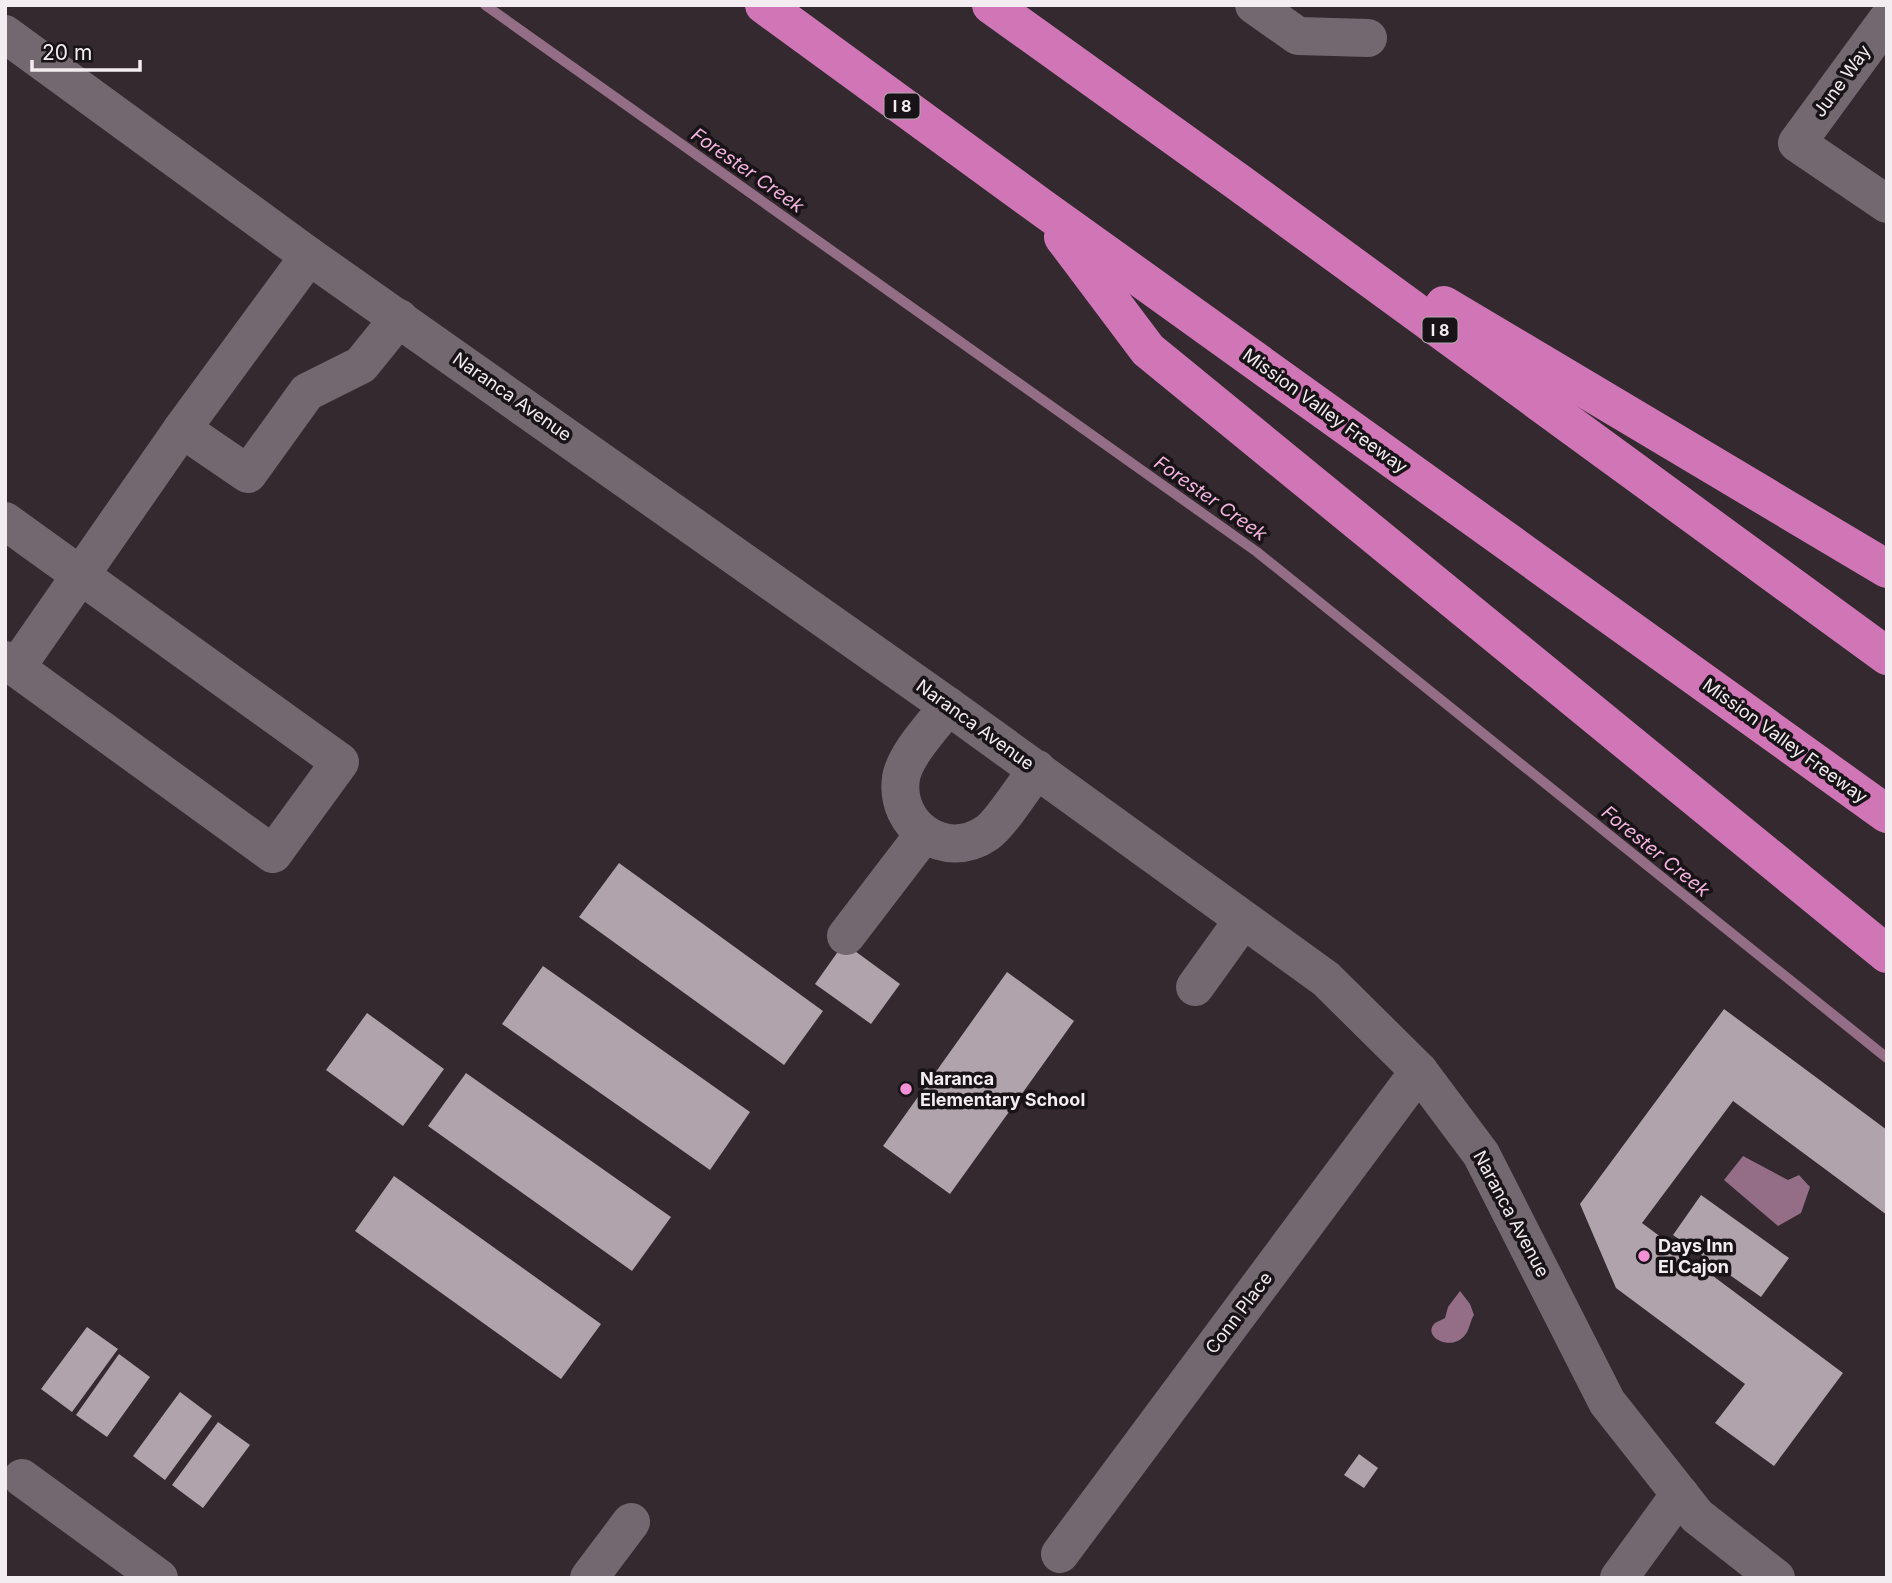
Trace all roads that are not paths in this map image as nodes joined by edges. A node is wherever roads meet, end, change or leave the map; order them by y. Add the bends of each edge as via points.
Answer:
1 (764, 5) edge
2 (991, 5) edge
3 (1254, 5) edge
4 (1887, 20) edge
5 (1368, 38) dead end
6 (7, 39) edge
7 (1238, 182) junction
8 (1887, 204) edge
9 (1041, 207) junction
10 (309, 256) junction
11 (399, 318) junction
12 (183, 429) junction
13 (5, 521) edge
14 (1887, 569) edge
15 (80, 575) junction
16 (1887, 656) edge
17 (11, 664) edge
18 (948, 706) junction
19 (1037, 769) junction
20 (1887, 814) edge
21 (924, 834) junction
22 (1243, 920) junction
23 (846, 936) dead end
24 (1887, 954) edge
25 (1195, 987) dead end
26 (1419, 1071) junction
27 (22, 1478) dead end
28 (1679, 1494) junction
29 (631, 1522) dead end
30 (1060, 1554) dead end
31 (159, 1578) edge
32 (589, 1578) edge
33 (1619, 1578) edge
34 (1776, 1578) edge

1 - 9 highway, Mission Valley Freeway / I 8
2 - 7 highway, I 8
3 - 5 street via 1297,36
4 - 8 street, June Way via 1797,143
6 - 10 street, Naranca Avenue
7 - 14 highway
7 - 16 highway, I 8
9 - 20 highway, Mission Valley Freeway / I 8
9 - 24 highway via 1148,350
10 - 11 street, Naranca Avenue
10 - 12 street
11 - 12 street via 361,365 307,392 248,474
11 - 18 street, Naranca Avenue
12 - 15 street
13 - 15 street
15 - 17 street
15 - 17 street via 340,762 273,854
18 - 19 street, Naranca Avenue
18 - 21 street via 914,750 901,780 904,808
19 - 21 street via 984,835 950,844
19 - 22 street, Naranca Avenue
21 - 23 street
22 - 25 street
22 - 26 street, Naranca Avenue via 1326,979
26 - 28 street, Naranca Avenue via 1481,1154 1608,1402
26 - 30 street, Conn Place
27 - 31 street
28 - 33 street
28 - 34 street, Naranca Avenue via 1698,1516
29 - 32 street

